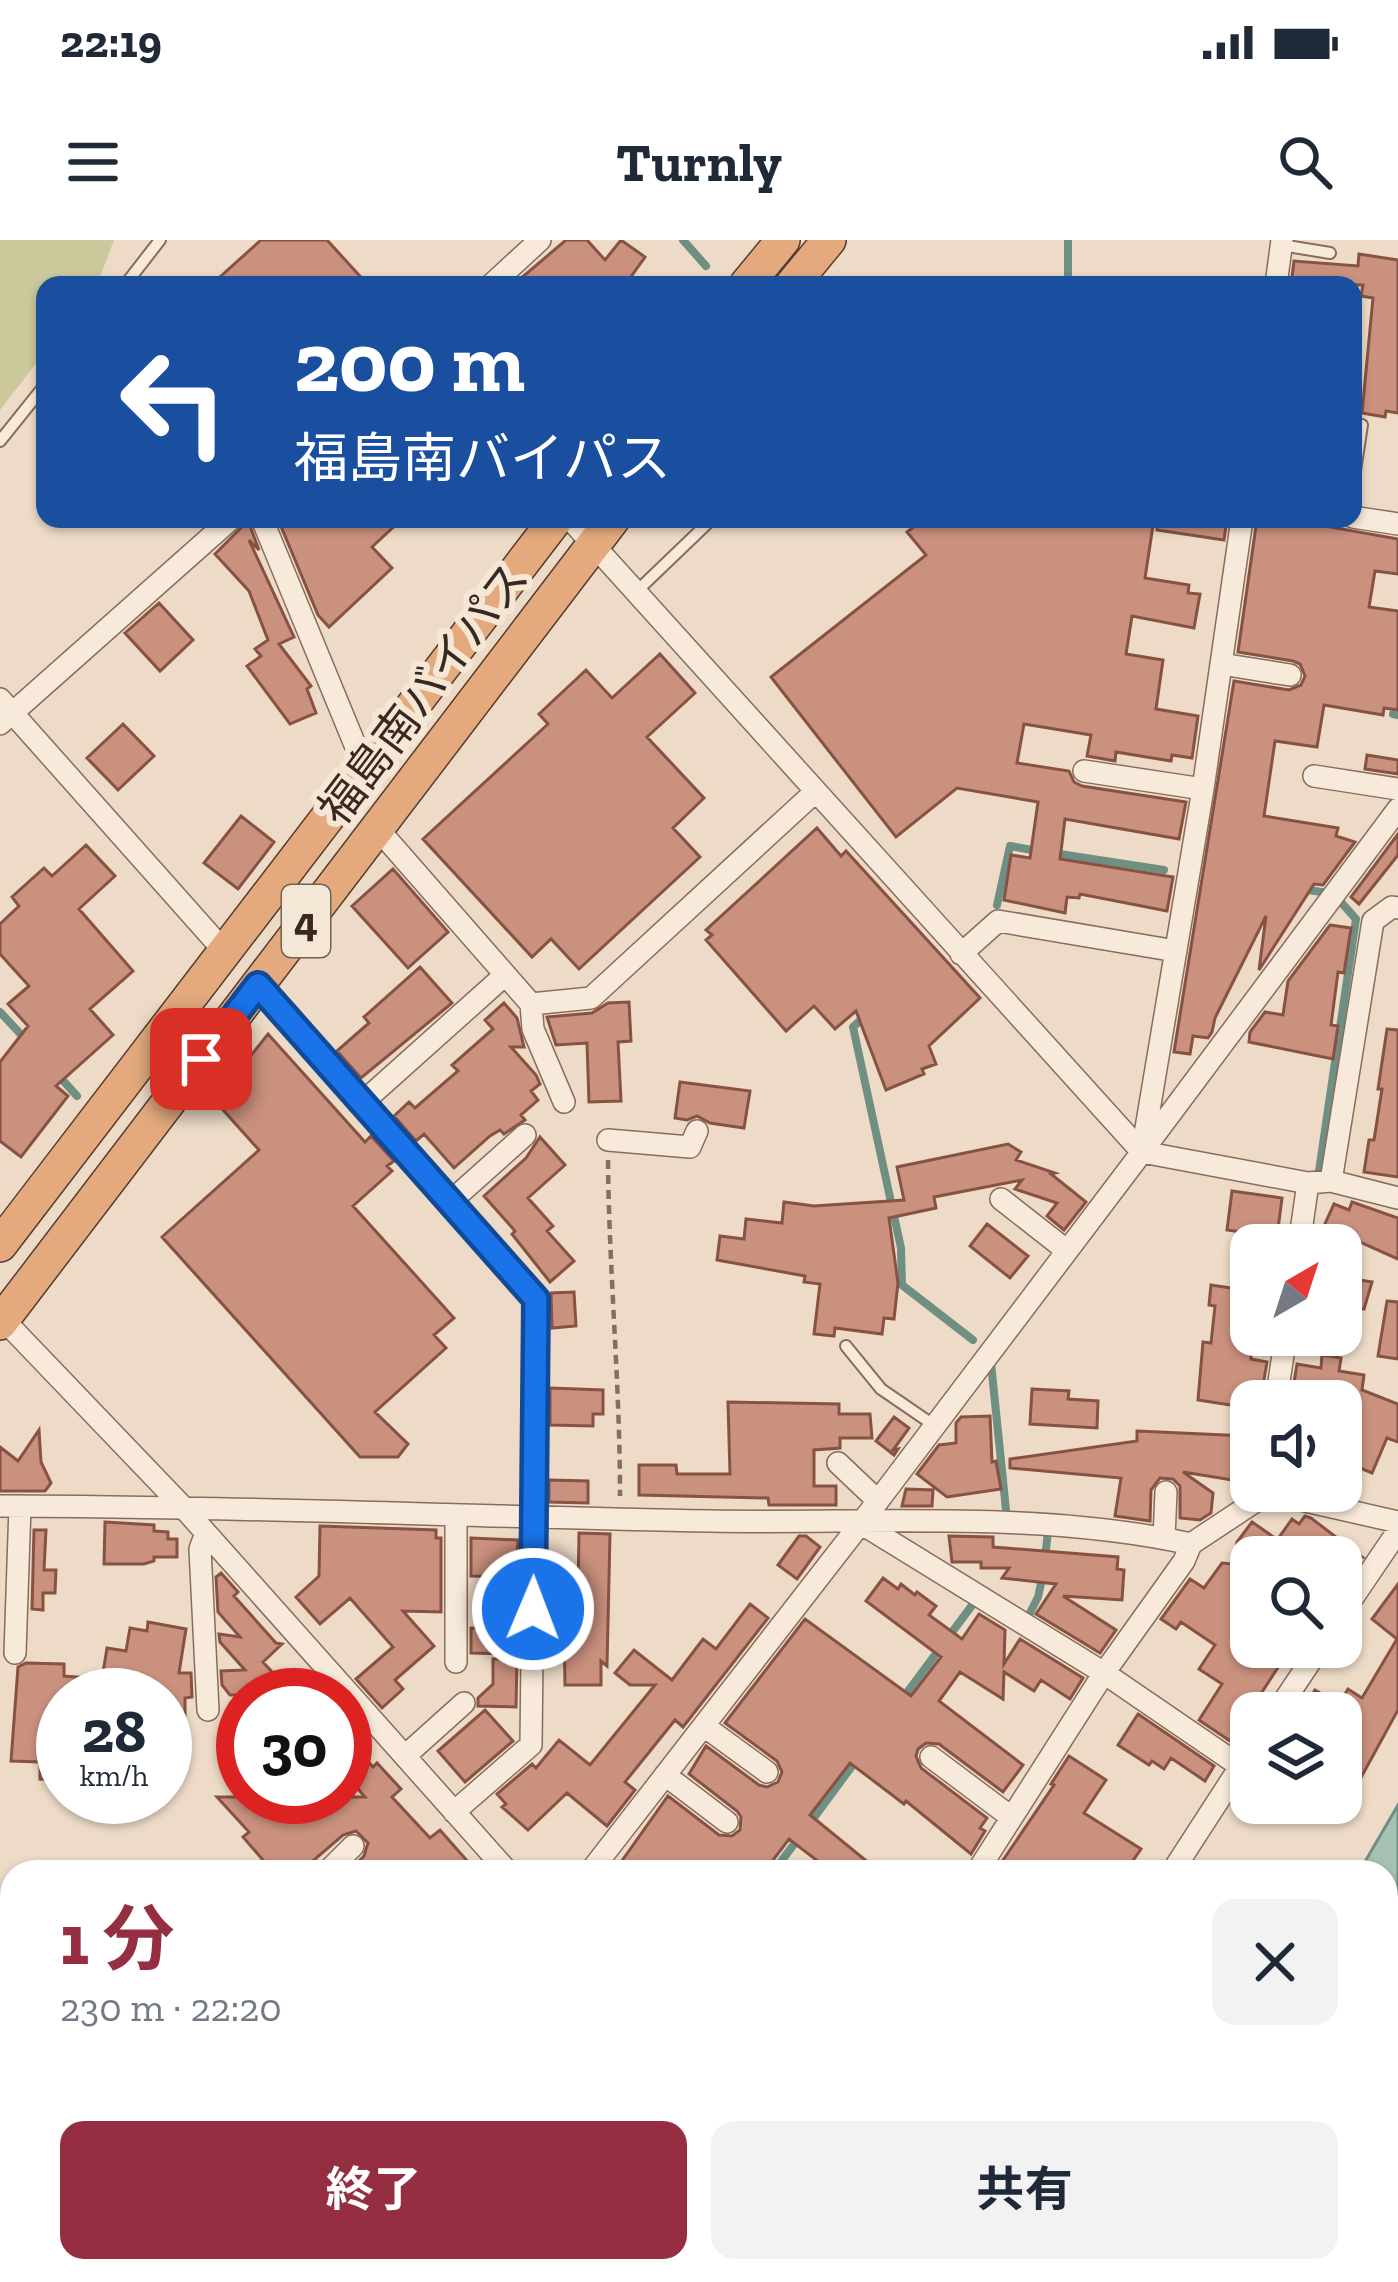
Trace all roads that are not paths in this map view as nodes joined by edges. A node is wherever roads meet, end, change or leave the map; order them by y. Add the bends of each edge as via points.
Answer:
1 (160, 240) edge
2 (540, 240) edge
3 (783, 240) edge
4 (1282, 243) edge
5 (1330, 253) dead end
6 (132, 276) edge
7 (501, 276) edge
8 (753, 276) edge
9 (1277, 276) edge
10 (36, 396) edge
11 (0, 441) edge
12 (1362, 518) edge
13 (1398, 524) edge
14 (220, 528) edge
15 (266, 528) edge
16 (549, 528) edge
17 (703, 528) edge
18 (1241, 528) edge
19 (603, 532) edge
20 (636, 592) junction
21 (1221, 664) junction
22 (1290, 675) dead end
23 (4, 712) edge
24 (365, 770) junction
25 (1084, 771) dead end
26 (1314, 776) dead end
27 (1203, 789) junction
28 (1398, 789) edge
29 (815, 792) junction
30 (1398, 809) edge
31 (376, 829) junction
32 (1398, 908) edge
33 (1176, 951) junction
34 (225, 952) junction
35 (961, 954) junction
36 (506, 975) junction
37 (258, 985) junction
38 (531, 1004) junction
39 (563, 1102) dead end
40 (362, 1103) junction
41 (697, 1131) dead end
42 (525, 1135) dead end
43 (608, 1140) road end
44 (1142, 1152) junction
45 (1331, 1181) junction
46 (1308, 1183) junction
47 (1398, 1198) edge
48 (1001, 1199) dead end
49 (450, 1202) junction
50 (1302, 1224) edge
51 (0, 1245) edge
52 (1066, 1250) junction
53 (1, 1319) edge
54 (846, 1346) dead end
55 (935, 1426) junction
56 (838, 1463) dead end
57 (1166, 1492) dead end
58 (878, 1501) junction
59 (10, 1506) edge
60 (182, 1506) junction
61 (1236, 1512) edge
62 (1344, 1512) edge
63 (456, 1515) junction
64 (535, 1518) junction
65 (861, 1523) junction
66 (1398, 1527) edge
67 (206, 1532) junction
68 (1164, 1538) junction
69 (1191, 1544) junction
70 (1362, 1583) edge
71 (15, 1653) dead end
72 (456, 1662) dead end
73 (1104, 1673) junction
74 (464, 1703) dead end
75 (208, 1710) dead end
76 (704, 1726) junction
77 (1230, 1748) edge
78 (405, 1756) junction
79 (931, 1757) dead end
80 (767, 1772) dead end
81 (665, 1775) junction
82 (1230, 1783) edge
83 (454, 1812) junction
84 (1012, 1817) junction
85 (727, 1822) dead end
86 (353, 1846) dead end
87 (339, 1860) edge
88 (497, 1860) edge
89 (599, 1860) edge
90 (985, 1860) edge
91 (1180, 1860) edge

1 - 6 lane
2 - 7 street
3 - 8 highway
4 - 5 lane
4 - 9 street
10 - 11 lane
12 - 13 street
14 - 23 street
15 - 24 street
16 - 24 highway, 福島南バイパス / 4
17 - 20 lane
18 - 21 street
19 - 20 street
19 - 31 highway, 福島南バイパス / 4
20 - 29 street
21 - 22 street
21 - 27 street
23 - 34 street
24 - 34 highway, 福島南バイパス / 4
25 - 27 street
26 - 28 street
27 - 33 street
29 - 35 street
29 - 38 street via 591,998
30 - 44 street
31 - 36 street
31 - 37 highway, 福島南バイパス / 4
32 - 45 street via 1373,922
33 - 35 street via 998,920
33 - 44 street
34 - 51 highway, 福島南バイパス / 4
35 - 44 street
36 - 38 street
36 - 40 street
37 - 40 street
37 - 53 highway, 福島南バイパス / 4
38 - 39 street
40 - 49 street
41 - 43 street via 690,1147
42 - 49 street
44 - 46 street
44 - 52 street
45 - 46 street
45 - 47 street
46 - 50 street
48 - 52 street
49 - 64 street via 536,1299
52 - 55 street
53 - 60 street
54 - 55 lane via 881,1389
55 - 58 street
56 - 58 street
57 - 68 street
58 - 65 street
59 - 60 street
59 - 71 street
60 - 63 street
60 - 67 street
61 - 69 street
62 - 66 street
63 - 64 street
63 - 72 street
64 - 65 street
64 - 83 street via 531,1744
65 - 68 street via 1027,1523
65 - 73 street
65 - 76 street
66 - 70 street
67 - 75 street via 200,1549
67 - 78 street
68 - 69 street
69 - 73 street
73 - 77 street
73 - 84 street
74 - 78 street
76 - 80 street
76 - 81 street
78 - 83 street
79 - 84 street
81 - 85 street
81 - 89 street
82 - 91 street
83 - 88 street
84 - 90 street
86 - 87 street

